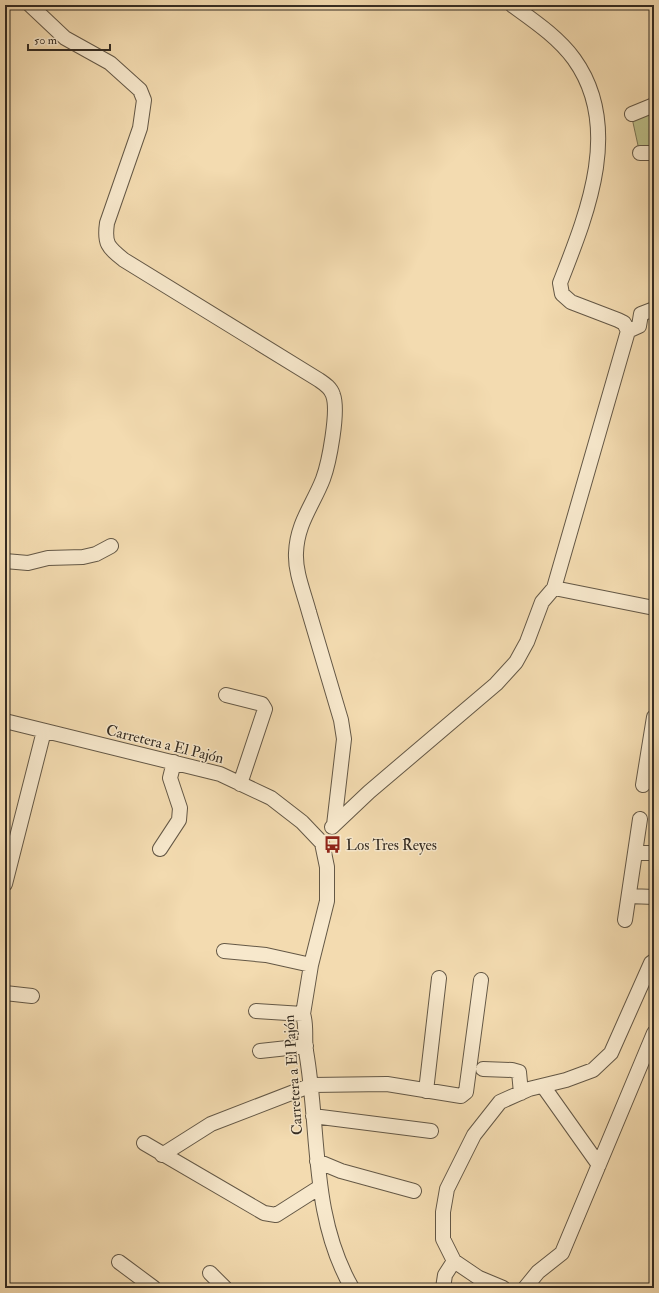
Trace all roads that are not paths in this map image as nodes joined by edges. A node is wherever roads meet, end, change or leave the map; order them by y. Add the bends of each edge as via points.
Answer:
1 (30, 5) edge
2 (512, 5) edge
3 (654, 105) edge
4 (632, 114) dead end
5 (640, 153) dead end
6 (654, 153) edge
7 (654, 309) edge
8 (628, 330) junction
9 (111, 546) dead end
10 (5, 561) edge
11 (554, 588) junction
12 (654, 608) edge
13 (226, 695) dead end
14 (654, 717) edge
15 (5, 721) edge
16 (44, 732) junction
17 (174, 762) junction
18 (240, 784) junction
19 (643, 785) dead end
20 (640, 819) dead end
21 (334, 826) junction
22 (322, 843) junction
23 (160, 849) dead end
24 (635, 852) junction
25 (654, 853) edge
26 (5, 884) edge
27 (629, 896) junction
28 (654, 897) edge
29 (625, 920) dead end
30 (224, 951) dead end
31 (654, 962) edge
32 (311, 965) junction
33 (439, 978) dead end
34 (481, 980) dead end
35 (5, 993) edge
36 (32, 996) dead end
37 (256, 1011) dead end
38 (303, 1014) junction
39 (654, 1034) edge
40 (306, 1046) junction
41 (260, 1051) dead end
42 (482, 1069) dead end
43 (312, 1084) junction
44 (543, 1086) junction
45 (426, 1091) junction
46 (521, 1093) junction
47 (313, 1116) junction
48 (431, 1131) dead end
49 (144, 1143) dead end
50 (162, 1155) junction
51 (316, 1161) junction
52 (599, 1165) junction
53 (320, 1187) junction
54 (414, 1191) dead end
55 (119, 1262) dead end
56 (451, 1265) junction
57 (210, 1273) dead end
58 (346, 1285) edge
59 (154, 1288) edge
60 (225, 1288) edge
61 (443, 1288) edge
62 (503, 1288) edge
63 (525, 1288) edge

1 - 21 street via 65,38 110,63 140,90 144,100 140,128 106,223 105,238 111,250 319,380 328,386 333,394 335,404 329,456 322,480 298,533 295,554 300,581 341,720 344,739
2 - 8 street via 557,40 574,58 594,101 599,152 596,171 560,283 562,294 572,302 624,323
3 - 4 street
5 - 6 street
7 - 8 street via 641,314 638,326
8 - 11 street
9 - 10 street via 84,557 48,558 28,563
11 - 12 street
11 - 21 street via 542,602 527,642 516,662 496,684 369,792
13 - 18 street via 262,704 265,709
14 - 19 street
15 - 16 street, Carretera a El Pajón
16 - 17 street, Carretera a El Pajón
16 - 26 street
17 - 18 street, Carretera a El Pajón via 220,774
17 - 23 street via 170,778 180,808 179,820
18 - 22 street, Carretera a El Pajón via 271,798 287,809
20 - 24 street
21 - 22 street
22 - 32 street, Carretera a El Pajón via 327,867 327,900
24 - 25 street
24 - 27 street
27 - 28 street
27 - 29 street
30 - 32 street via 266,955
31 - 44 street via 651,963 611,1053 594,1070
32 - 38 street, Carretera a El Pajón
33 - 45 street
34 - 45 street via 466,1092 461,1096
35 - 36 street
37 - 38 street
38 - 40 street, Carretera a El Pajón via 306,1021
39 - 52 street
40 - 41 street
40 - 43 street, Carretera a El Pajón
42 - 46 street via 519,1072
43 - 45 street via 387,1084
43 - 47 street, Carretera a El Pajón
43 - 50 street via 275,1101 211,1124
44 - 46 street
44 - 52 street
46 - 56 street via 500,1102 474,1135 447,1189 443,1212 443,1239
47 - 48 street
47 - 51 street, Carretera a El Pajón
49 - 50 street
50 - 53 street via 271,1215 276,1215
51 - 53 street, Carretera a El Pajón
51 - 54 street via 341,1171
52 - 63 street via 562,1253 538,1272
53 - 58 street, Carretera a El Pajón via 327,1224
55 - 59 street
56 - 61 street
56 - 62 street
57 - 60 street

